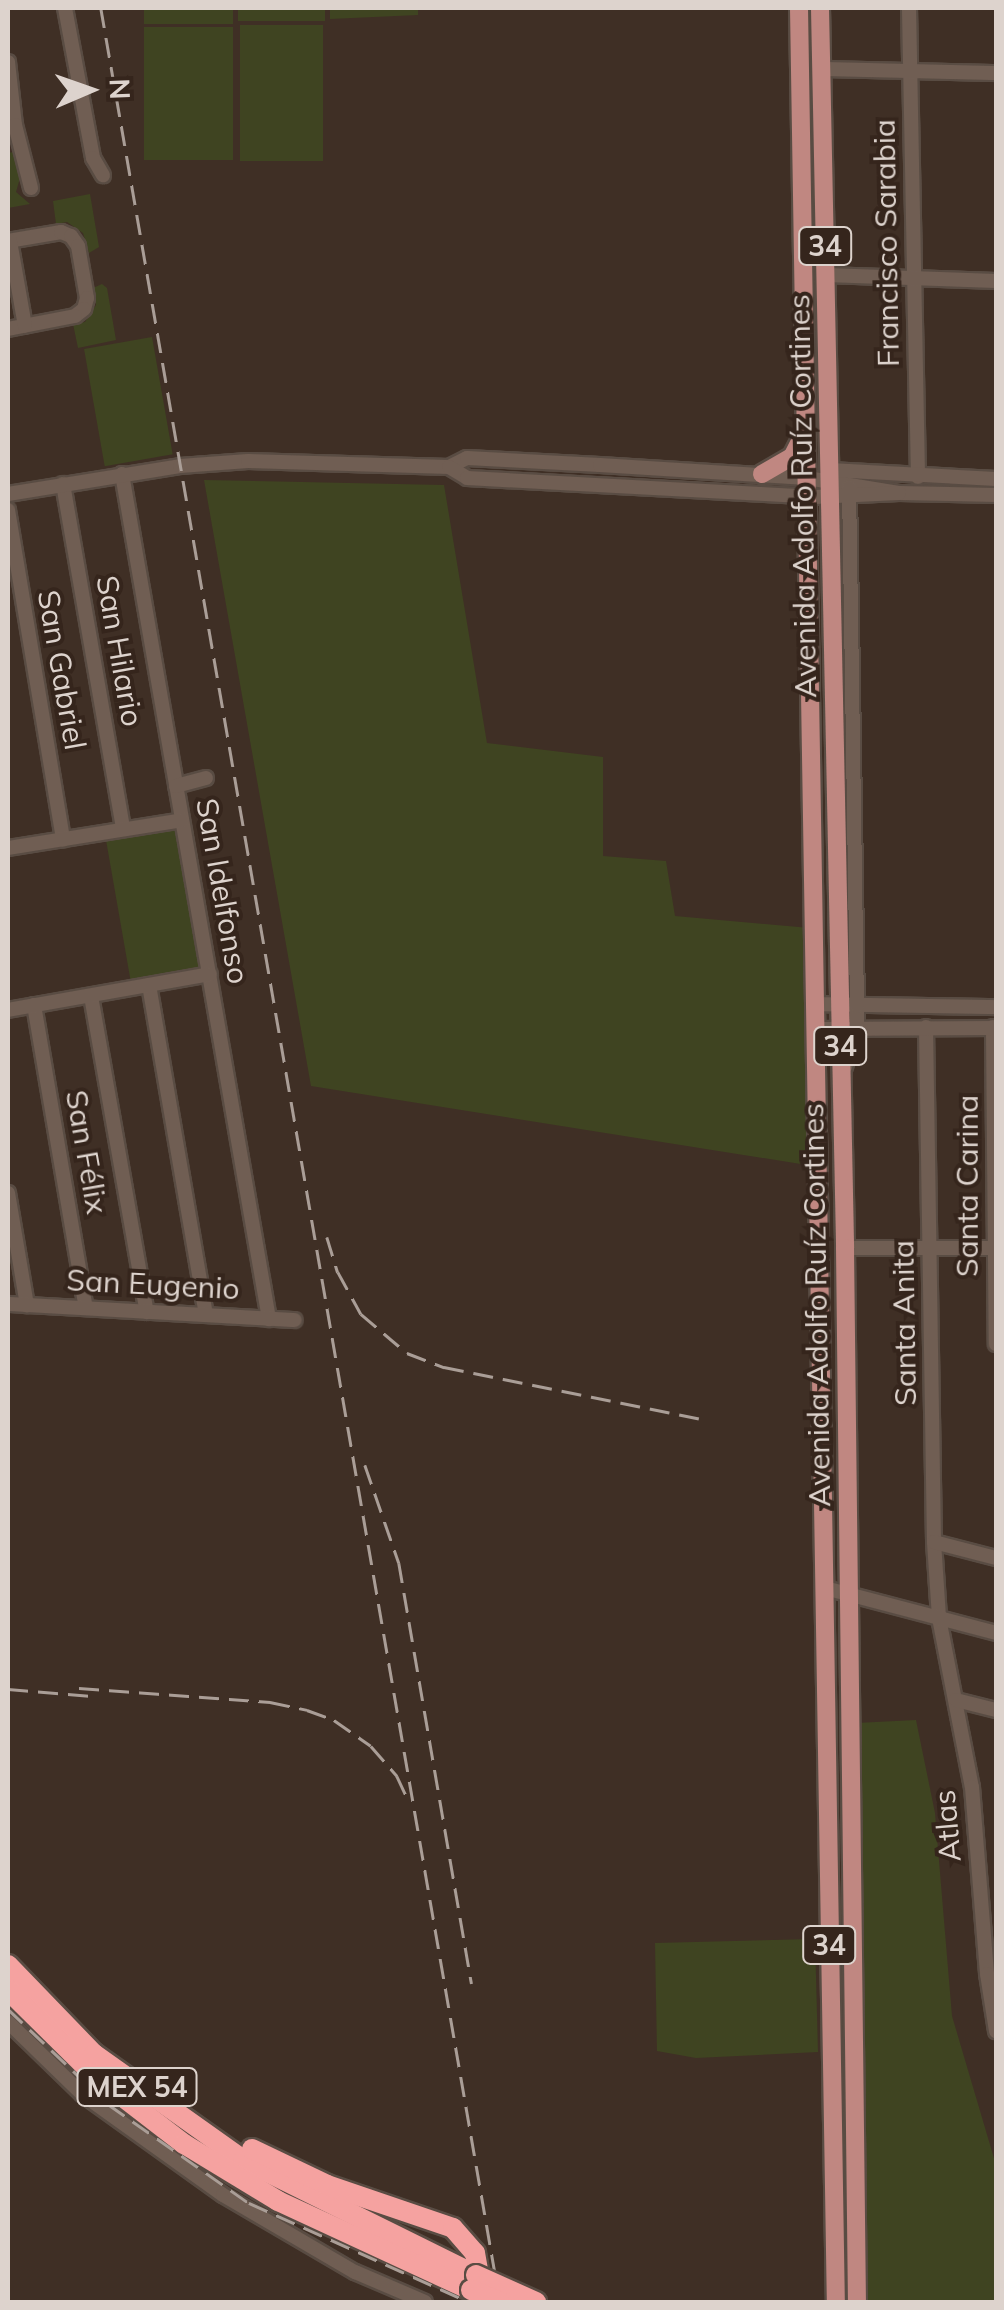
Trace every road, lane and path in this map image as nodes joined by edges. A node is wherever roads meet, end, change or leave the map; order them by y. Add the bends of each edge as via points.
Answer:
1 (65, 8) edge
2 (799, 8) edge
3 (820, 8) edge
4 (910, 8) edge
5 (8, 62) edge
6 (821, 69) junction
7 (910, 70) junction
8 (996, 73) edge
9 (104, 175) dead end
10 (31, 188) dead end
11 (9, 241) edge
12 (826, 275) junction
13 (915, 280) junction
14 (996, 281) edge
15 (25, 326) junction
16 (8, 329) edge
17 (805, 430) junction
18 (450, 467) junction
19 (122, 474) junction
20 (762, 474) junction
21 (918, 477) junction
22 (64, 484) junction
23 (807, 487) junction
24 (838, 487) junction
25 (996, 490) edge
26 (8, 494) edge
27 (8, 510) edge
28 (841, 573) junction
29 (206, 778) dead end
30 (176, 786) junction
31 (182, 820) junction
32 (123, 828) junction
33 (63, 839) junction
34 (8, 848) edge
35 (210, 974) junction
36 (148, 985) junction
37 (91, 996) junction
38 (852, 1002) junction
39 (816, 1004) junction
40 (34, 1005) junction
41 (966, 1007) junction
42 (996, 1007) edge
43 (8, 1010) edge
44 (966, 1026) junction
45 (926, 1027) junction
46 (849, 1028) junction
47 (995, 1028) edge
48 (816, 1029) junction
49 (996, 1104) edge
50 (996, 1172) edge
51 (8, 1193) edge
52 (845, 1248) junction
53 (931, 1248) junction
54 (995, 1248) edge
55 (8, 1304) edge
56 (27, 1305) junction
57 (86, 1308) junction
58 (147, 1312) junction
59 (206, 1315) junction
60 (268, 1318) junction
61 (295, 1320) dead end
62 (996, 1344) edge
63 (934, 1542) junction
64 (996, 1558) edge
65 (825, 1588) junction
66 (848, 1594) junction
67 (940, 1618) junction
68 (996, 1633) edge
69 (956, 1700) junction
70 (996, 1710) edge
71 (8, 1966) edge
72 (992, 1974) edge
73 (8, 1990) edge
74 (8, 2022) edge
75 (996, 2031) edge
76 (152, 2098) junction
77 (473, 2289) edge
78 (425, 2302) edge
79 (500, 2302) edge
80 (536, 2302) edge
81 (836, 2302) edge
82 (857, 2302) edge

1 - 9 street via 93,158
2 - 17 main road, Avenida Adolfo Ruíz Cortines / 34
3 - 6 main road, Avenida Adolfo Ruíz Cortines / 34
4 - 7 street, Francisco Sarabia
5 - 10 street
6 - 7 street
6 - 12 main road, Avenida Adolfo Ruíz Cortines / 34
7 - 8 street
7 - 13 street, Francisco Sarabia
11 - 15 street
11 - 15 street via 61,232 78,246 84,309
12 - 13 street
12 - 24 main road, Avenida Adolfo Ruíz Cortines / 34
13 - 14 street
13 - 21 street, Francisco Sarabia
15 - 16 street
17 - 20 main road via 792,457
17 - 23 main road, Avenida Adolfo Ruíz Cortines / 34
18 - 19 street via 221,462
18 - 20 street via 467,458
18 - 23 street via 468,478
19 - 22 street
19 - 30 street, San Idelfonso
20 - 23 street
21 - 24 street
21 - 25 street via 968,478
22 - 26 street
22 - 32 street, San Hilario
23 - 24 street
23 - 39 main road, Avenida Adolfo Ruíz Cortines / 34
24 - 25 street
24 - 28 main road, Avenida Adolfo Ruíz Cortines / 34
27 - 33 street, San Gabriel
28 - 38 street
28 - 38 main road, Avenida Adolfo Ruíz Cortines / 34 via 840,978
29 - 30 street
30 - 31 street, San Idelfonso
31 - 32 street
31 - 35 street, San Idelfonso
32 - 33 street
33 - 34 street
35 - 36 street
35 - 60 street, San Idelfonso
36 - 37 street
36 - 59 street
37 - 40 street
37 - 58 street
38 - 39 street
38 - 41 street
38 - 46 main road, Avenida Adolfo Ruíz Cortines / 34
39 - 48 main road, Avenida Adolfo Ruíz Cortines / 34
40 - 43 street
40 - 57 street, San Félix
41 - 42 street
41 - 44 street
44 - 45 street
44 - 47 street
45 - 46 street
45 - 53 street, Santa Anita
46 - 48 street
46 - 52 main road, Avenida Adolfo Ruíz Cortines / 34 via 840,1082
47 - 49 street, Santa Carina
48 - 65 main road, Avenida Adolfo Ruíz Cortines / 34
49 - 50 street, Santa Carina
50 - 54 street, Santa Carina
51 - 56 street
52 - 53 street
52 - 66 main road, Avenida Adolfo Ruíz Cortines / 34
53 - 54 street
53 - 63 street, Santa Anita
54 - 62 street, Santa Carina
55 - 56 street, San Eugenio
56 - 57 street, San Eugenio
57 - 58 street, San Eugenio
58 - 59 street, San Eugenio
59 - 60 street, San Eugenio
60 - 61 street, San Eugenio
63 - 64 street
63 - 67 street, Santa Anita
65 - 66 street
65 - 81 main road, Avenida Adolfo Ruíz Cortines / 34
66 - 67 street
66 - 82 main road, Avenida Adolfo Ruíz Cortines / 34
67 - 68 street
67 - 69 street, Atlas
69 - 70 street
69 - 72 street, Atlas
71 - 76 highway, MEX 54 via 94,2054
72 - 75 street, Atlas
73 - 77 highway, MEX 54 via 93,2074 184,2144 278,2200
74 - 78 street via 82,2094 224,2195 355,2272
76 - 77 highway, MEX 54 via 286,2184
76 - 77 highway via 327,2185 454,2228 479,2263 480,2282
77 - 79 highway, MEX 54, bridge
77 - 80 highway, MEX 54, bridge

